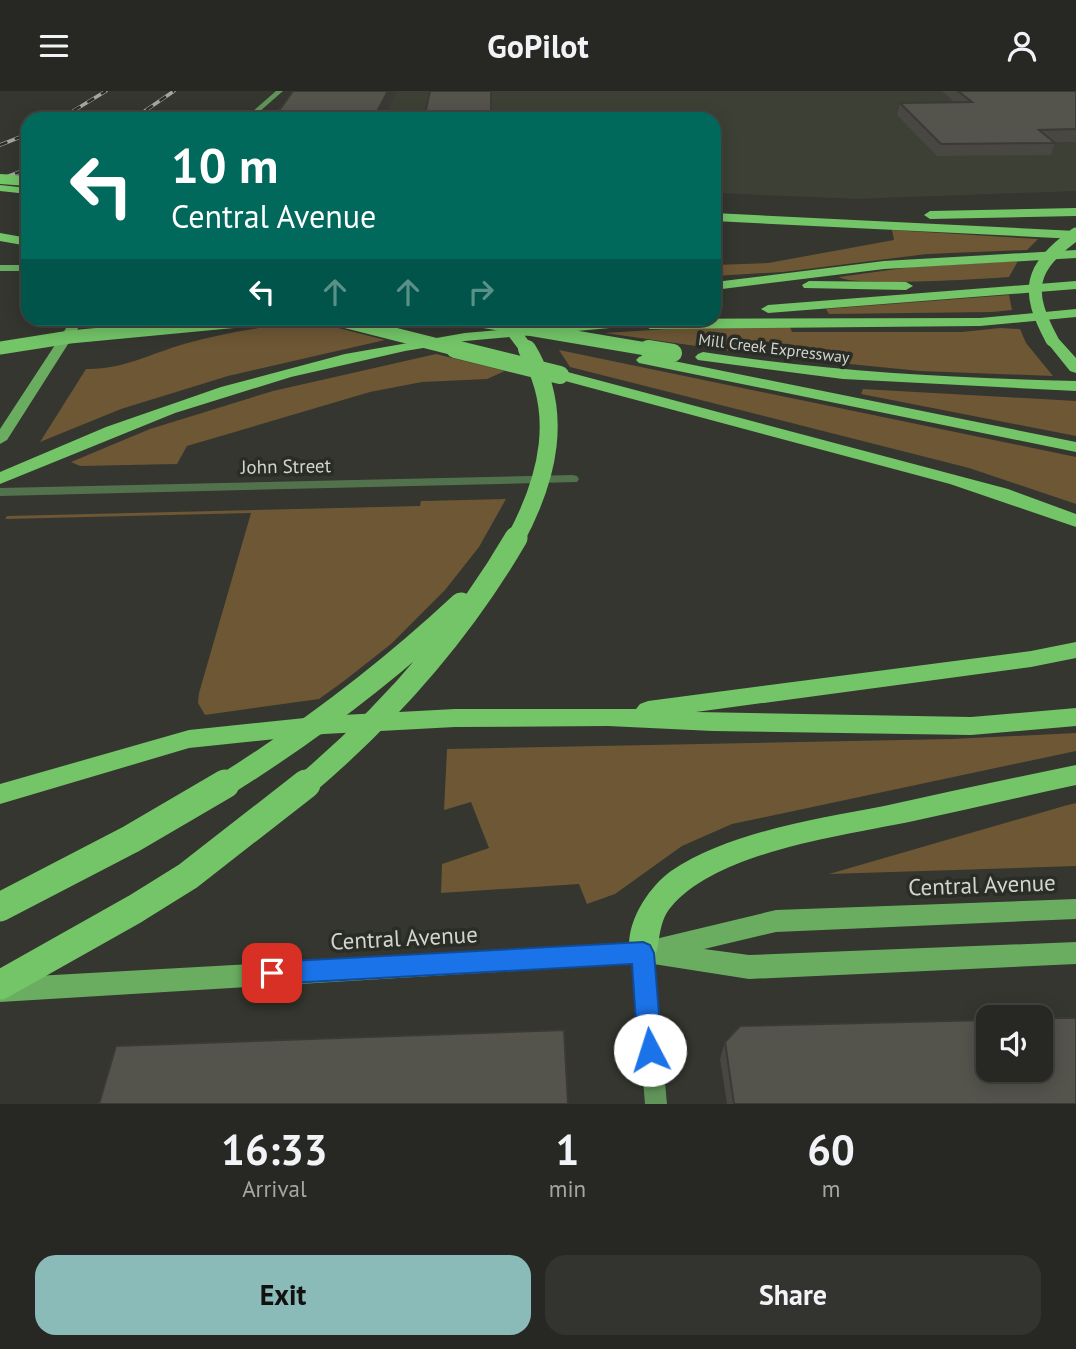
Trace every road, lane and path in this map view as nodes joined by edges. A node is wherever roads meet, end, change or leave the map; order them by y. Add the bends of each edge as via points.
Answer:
1 (280, 91) edge
2 (255, 112) edge
3 (0, 179) edge
4 (21, 180) edge
5 (0, 188) edge
6 (21, 190) edge
7 (721, 211) edge
8 (1076, 212) edge
9 (721, 217) edge
10 (1076, 235) edge
11 (0, 237) edge
12 (21, 241) edge
13 (1076, 254) edge
14 (0, 268) edge
15 (21, 268) edge
16 (1076, 283) edge
17 (721, 285) edge
18 (721, 286) edge
19 (721, 313) edge
20 (1076, 313) edge
21 (721, 324) edge
22 (73, 326) edge
23 (183, 326) edge
24 (363, 326) edge
25 (500, 326) edge
26 (509, 326) edge
27 (511, 326) edge
28 (579, 326) edge
29 (0, 348) edge
30 (1071, 363) edge
31 (1076, 386) edge
32 (0, 440) edge
33 (1076, 447) edge
34 (0, 479) edge
35 (573, 479) dead end
36 (0, 492) edge
37 (1076, 521) edge
38 (518, 534) junction
39 (1076, 650) edge
40 (608, 717) junction
41 (1076, 717) edge
42 (1076, 775) edge
43 (0, 794) edge
44 (0, 907) edge
45 (1076, 909) edge
46 (643, 953) junction
47 (1076, 953) edge
48 (0, 988) edge
49 (656, 1104) edge

1 - 2 main road
3 - 4 highway, bridge
5 - 6 highway
7 - 8 highway
9 - 10 highway
10 - 30 highway, bridge via 1039,266 1033,280 1037,313
11 - 12 highway
13 - 17 highway via 884,265
14 - 15 main road
16 - 18 highway
16 - 19 highway
20 - 21 highway via 981,322
22 - 32 main road
23 - 29 highway, bridge
24 - 37 highway, bridge via 979,486
25 - 33 highway, bridge
26 - 38 highway, bridge via 534,358 550,418 541,476
27 - 31 highway, Mill Creek Expressway, bridge via 845,376
28 - 34 highway via 465,337 330,362 175,407
35 - 36 street, John Street
38 - 44 highway, bridge via 429,634 390,669 279,750 174,816
38 - 48 highway, bridge via 436,655 394,703 326,765 212,859 150,901
39 - 40 highway
40 - 41 highway via 971,726
40 - 43 highway, bridge via 428,719 189,739
42 - 46 highway via 770,841 720,859 661,897 650,917
45 - 46 main road, Central Avenue via 776,921
46 - 47 main road, Central Avenue via 749,967
46 - 48 main road, Central Avenue
46 - 49 main road

